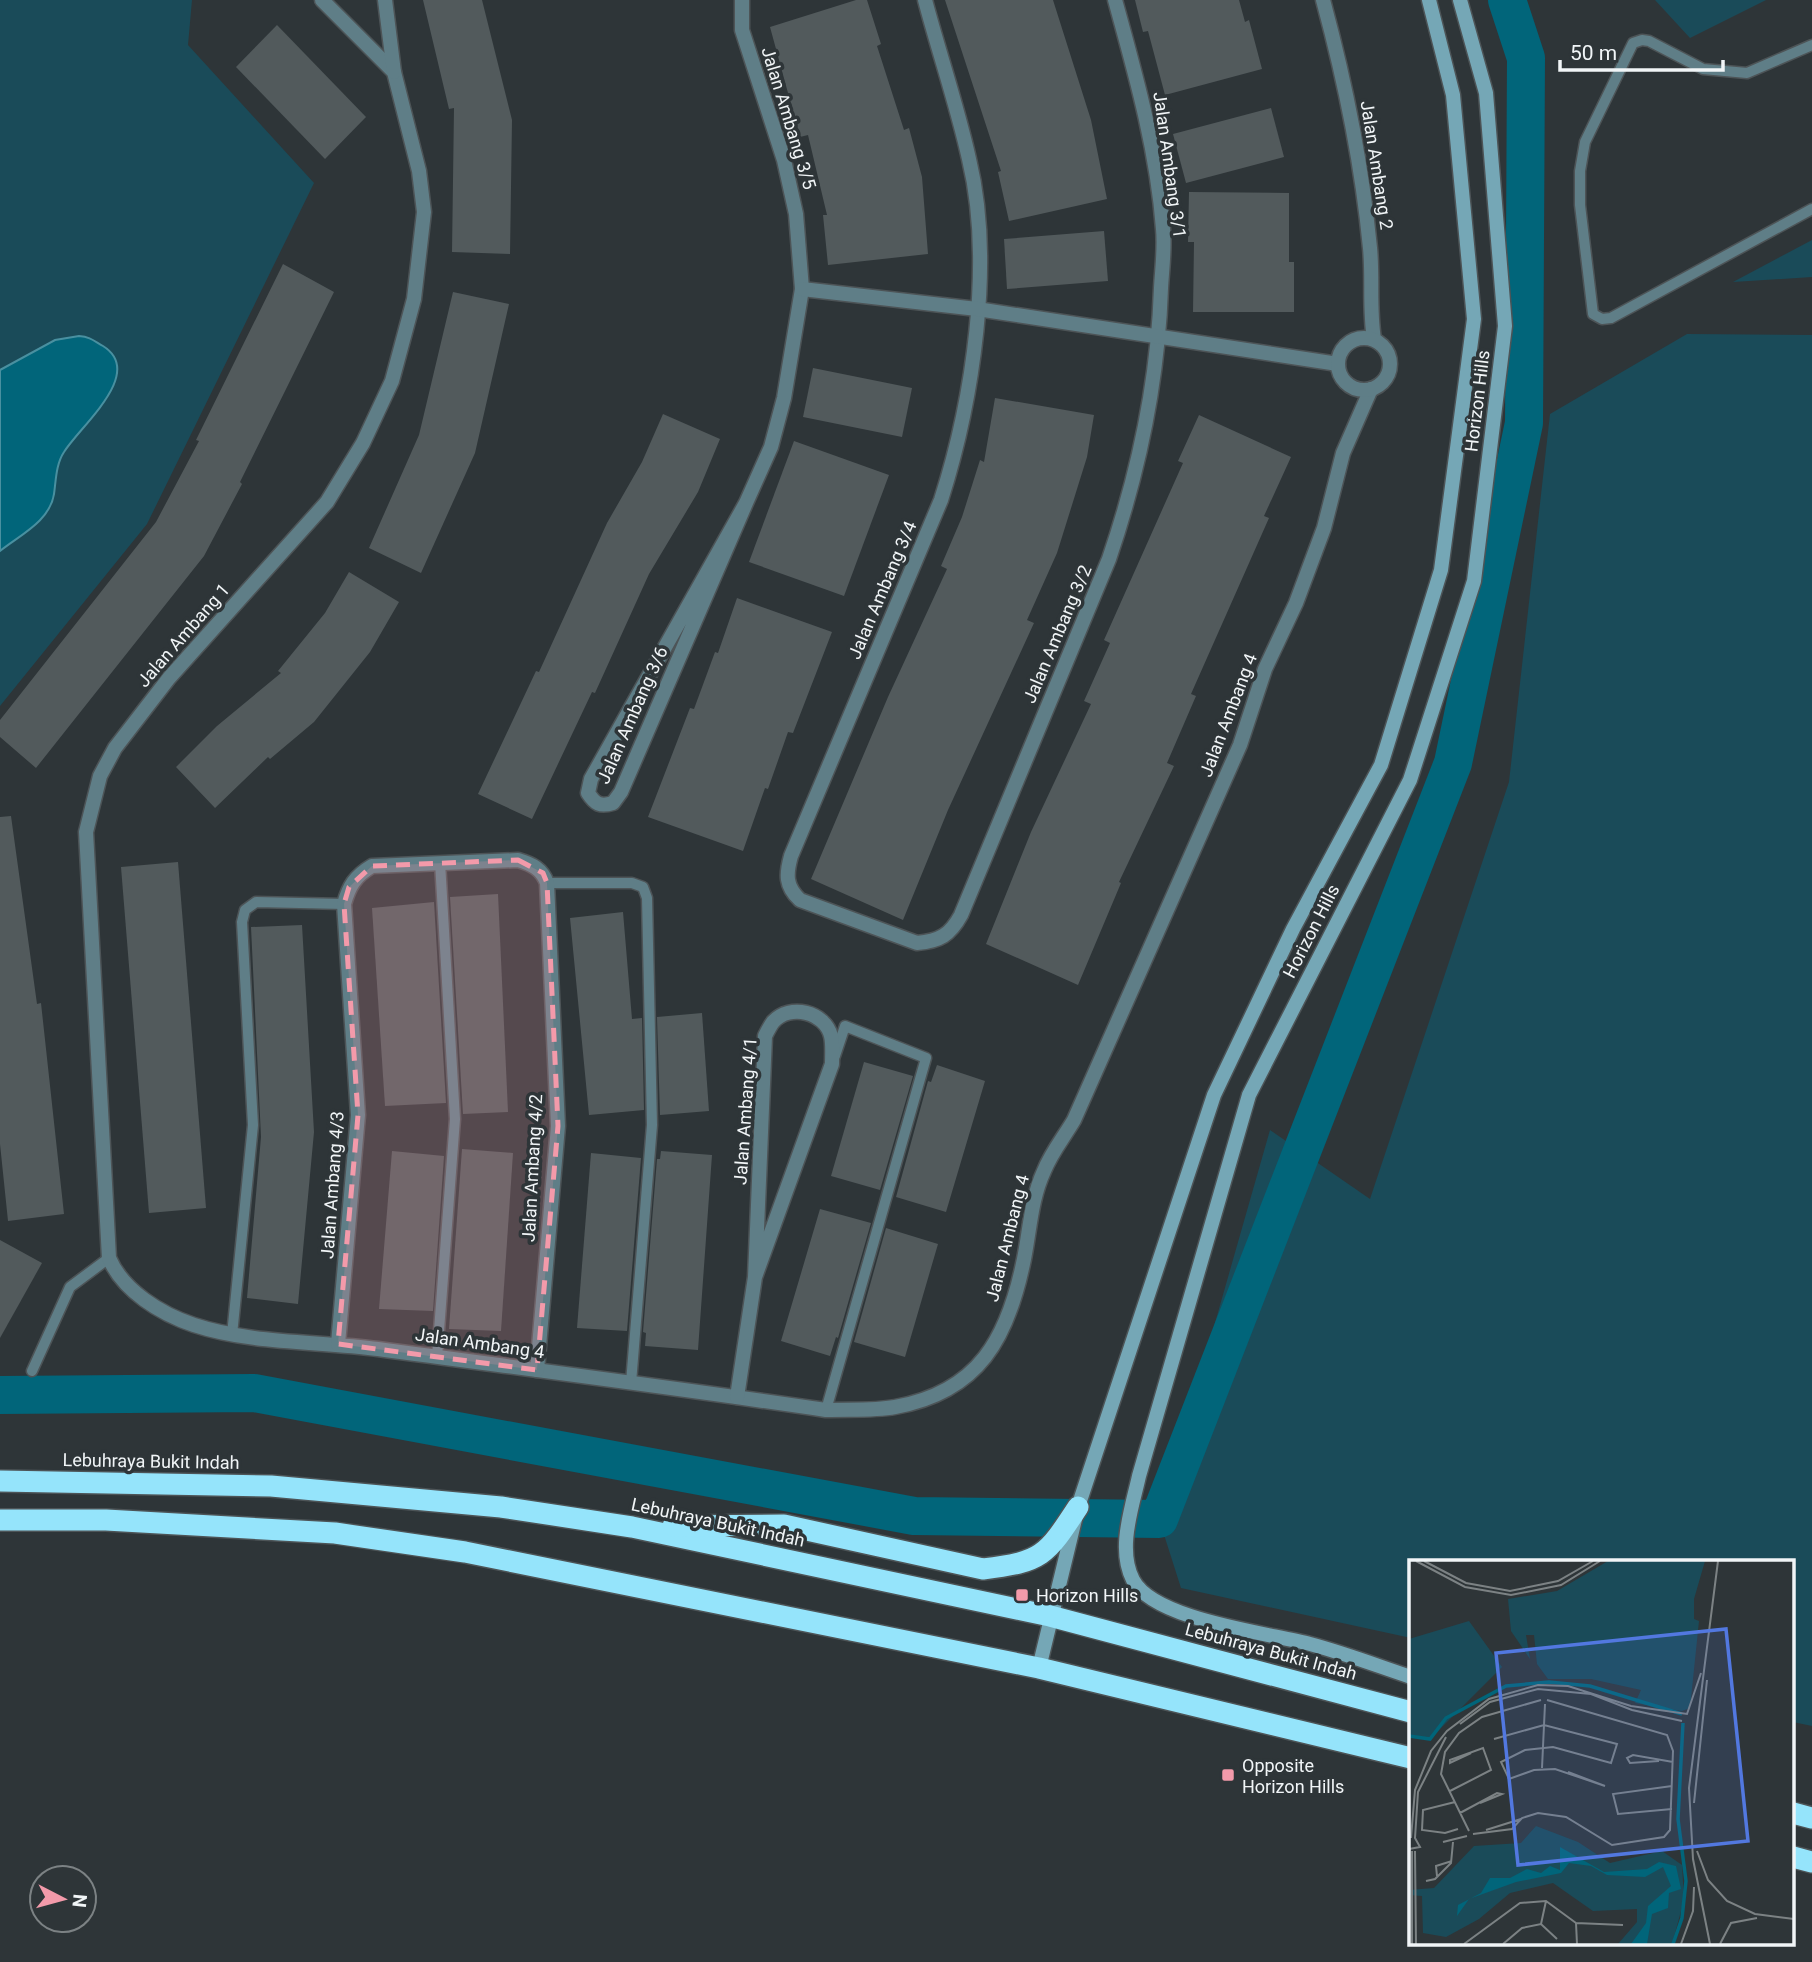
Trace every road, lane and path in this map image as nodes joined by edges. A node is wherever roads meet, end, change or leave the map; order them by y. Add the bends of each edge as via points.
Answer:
1 (322, 0) edge
2 (385, 0) edge
3 (742, 0) edge
4 (925, 0) edge
5 (1115, 0) edge
6 (1323, 0) edge
7 (1429, 0) edge
8 (1460, 0) edge
9 (1812, 45) edge
10 (394, 72) junction
11 (1812, 209) edge
12 (802, 289) junction
13 (977, 309) junction
14 (1160, 339) junction
15 (1374, 339) junction
16 (1338, 364) junction
17 (1371, 389) junction
18 (746, 503) junction
19 (440, 862) junction
20 (547, 883) junction
21 (344, 904) junction
22 (951, 933) joint
23 (832, 1064) junction
24 (108, 1258) junction
25 (755, 1277) junction
26 (232, 1335) junction
27 (338, 1344) junction
28 (437, 1357) junction
29 (537, 1370) junction
30 (32, 1371) dead end
31 (632, 1383) junction
32 (737, 1397) junction
33 (826, 1409) junction
34 (0, 1481) edge
35 (1077, 1507) junction
36 (0, 1520) edge
37 (632, 1527) junction
38 (1050, 1616) junction
39 (1039, 1668) junction
40 (1409, 1676) edge
41 (1409, 1711) edge
42 (1409, 1758) edge
43 (1794, 1813) edge
44 (1812, 1818) edge
45 (1794, 1857) edge
46 (1812, 1862) edge

1 - 10 street
2 - 10 street, Jalan Ambang 1
3 - 12 street, Jalan Ambang 3/5 via 742,30 784,160 796,214
4 - 13 street, Jalan Ambang 3/4 via 970,161 979,237
5 - 14 street, Jalan Ambang 3/1 via 1147,114 1163,231
6 - 15 street, Jalan Ambang 2 via 1344,78 1370,250
7 - 35 street, Horizon Hills via 1453,95 1474,319 1441,570 1381,765 1293,929 1214,1095
8 - 40 street, Horizon Hills via 1486,93 1506,326 1474,581 1410,780 1249,1095 1139,1476 1126,1549 1134,1582 1156,1602 1206,1621 1310,1644
9 - 11 lane via 1747,73 1703,69 1650,41 1633,43 1585,142 1580,171 1593,314 1611,318
10 - 24 street, Jalan Ambang 1 via 419,171 424,212 414,299 392,381 363,443 327,502 169,678 122,738 100,776 90,807 86,858
12 - 13 street
12 - 18 street, Jalan Ambang 3/6 via 784,398 771,447
13 - 14 street
13 - 22 street, Jalan Ambang 3/4 via 968,395 941,500 790,856 786,875 791,892 800,900 916,943 934,942
14 - 16 street
14 - 22 street, Jalan Ambang 3/2 via 1141,450 1109,559
15 - 16 street via 1349,342
15 - 17 street via 1386,350 1390,366 1384,381
16 - 17 street via 1348,385
17 - 33 street, Jalan Ambang 4 via 1343,453 1315,553 1265,668 1241,745 1074,1120 1044,1171 1020,1273 995,1346 972,1374 944,1394 892,1408
18 - 18 street, Jalan Ambang 3/6 via 592,779 588,793 593,802 613,803 621,792
19 - 20 street via 518,860 532,864
19 - 21 street via 372,866 358,874
19 - 28 lane via 455,1118
20 - 29 street, Jalan Ambang 4/2 via 558,1126
20 - 31 lane via 632,883 643,887 647,898 653,1125
21 - 26 lane via 256,902 246,910 242,922 253,1125
21 - 27 street, Jalan Ambang 4/3 via 358,1115
23 - 25 street, Jalan Ambang 4/1
23 - 25 street, Jalan Ambang 4/1 via 831,1035 822,1021 807,1012 788,1012 774,1021 765,1036
23 - 33 lane via 845,1026 926,1058
24 - 26 street, Jalan Ambang 4 via 116,1275 161,1311
24 - 30 lane via 70,1287
25 - 32 street, Jalan Ambang 4/1
26 - 27 street, Jalan Ambang 4
27 - 28 street, Jalan Ambang 4
28 - 29 street, Jalan Ambang 4
29 - 31 street, Jalan Ambang 4
31 - 32 street, Jalan Ambang 4
32 - 33 street, Jalan Ambang 4
34 - 37 highway, Lebuhraya Bukit Indah via 271,1486 501,1507
35 - 37 highway via 1055,1542 1039,1557 983,1569 785,1525
35 - 38 street, Horizon Hills
36 - 39 highway via 106,1520 361,1536 465,1552
37 - 38 highway, Lebuhraya Bukit Indah
38 - 39 street, Horizon Hills
38 - 41 highway, Lebuhraya Bukit Indah
39 - 42 highway
43 - 44 highway
45 - 46 highway

